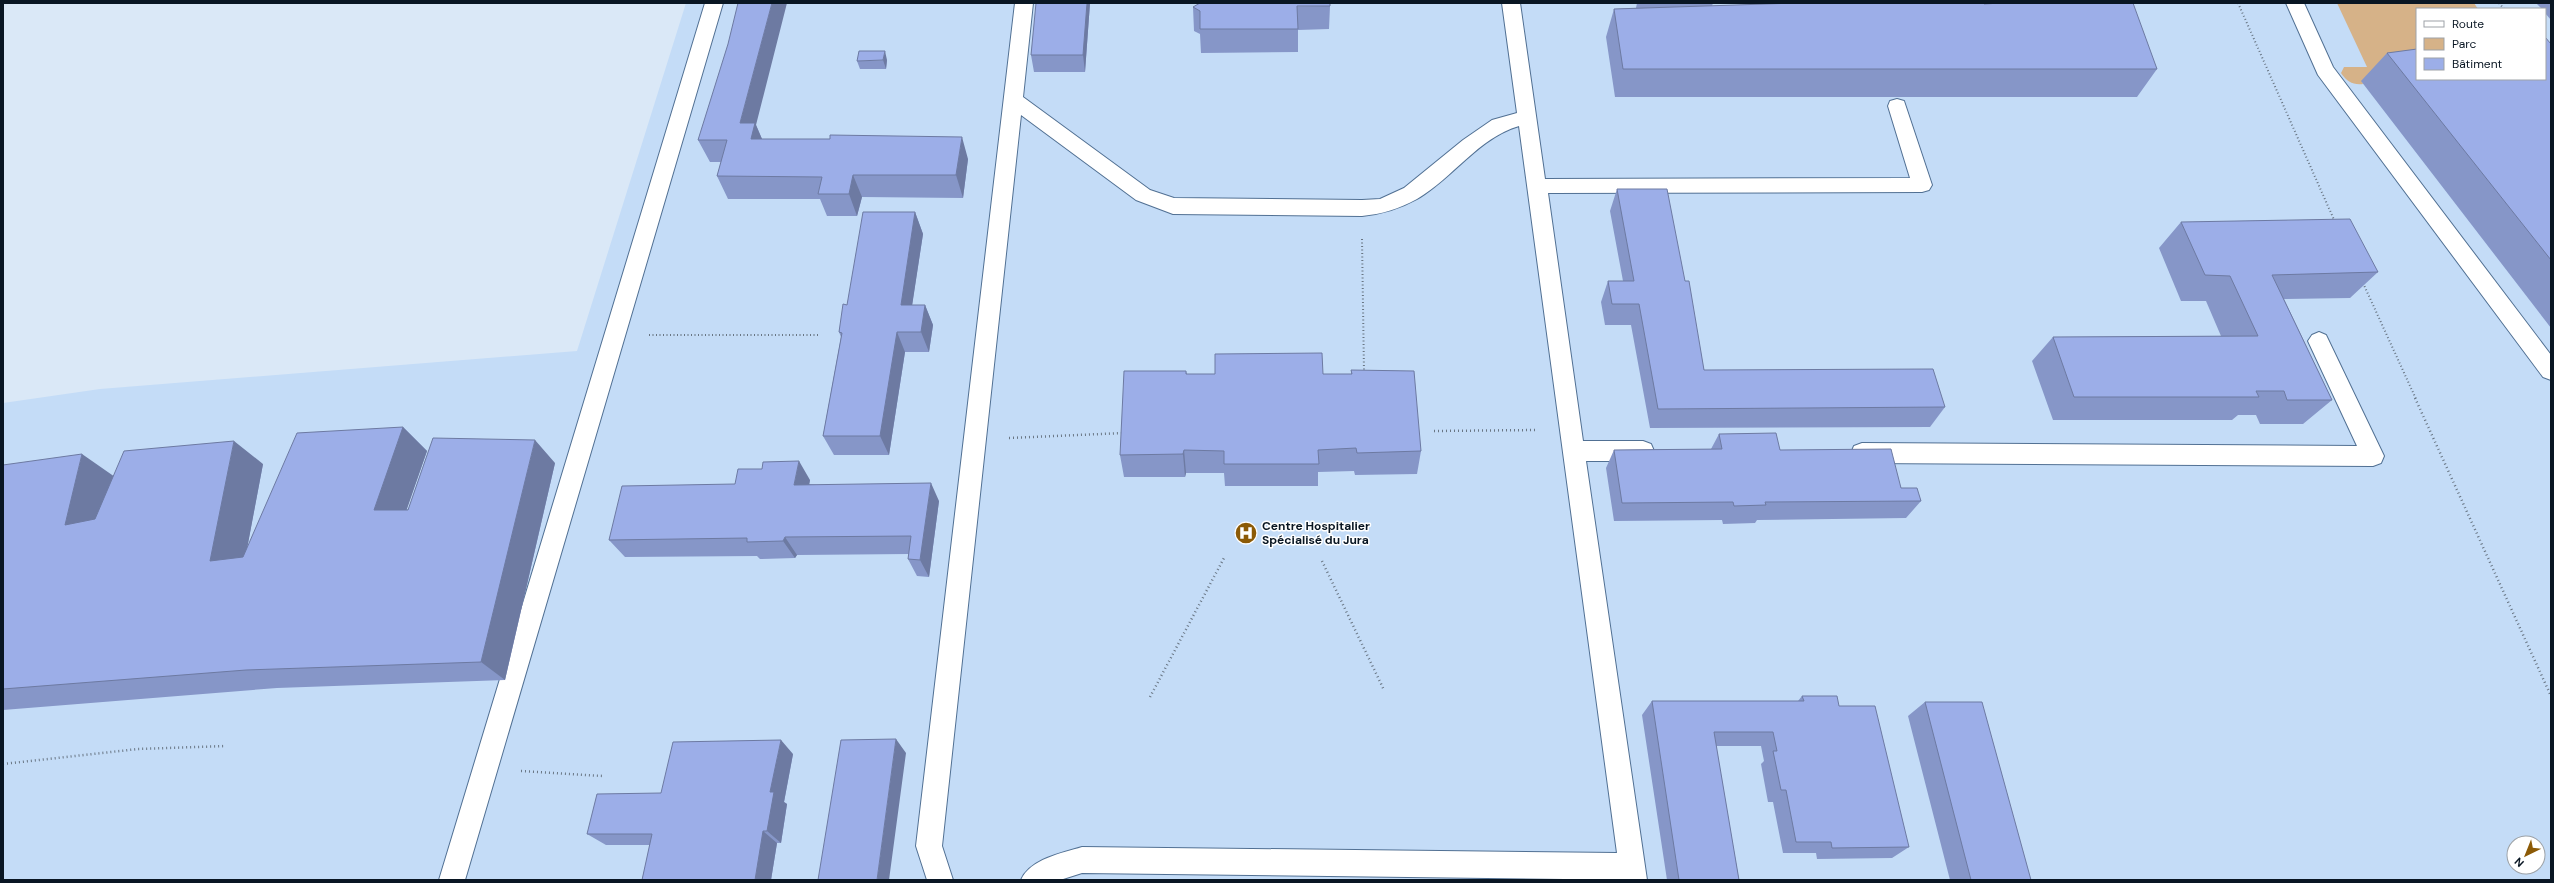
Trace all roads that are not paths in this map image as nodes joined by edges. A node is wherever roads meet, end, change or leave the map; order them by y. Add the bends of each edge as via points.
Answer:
1 (714, 3) edge
2 (1024, 3) edge
3 (1511, 3) edge
4 (2295, 3) edge
5 (1013, 99) junction
6 (1897, 106) dead end
7 (1526, 117) junction
8 (1535, 186) junction
9 (2319, 341) dead end
10 (2551, 371) edge
11 (1574, 440) junction
12 (1662, 451) edge
13 (1838, 453) edge
14 (1633, 873) edge
15 (1044, 876) edge
16 (452, 880) edge
17 (940, 880) edge

1 - 16 lane
2 - 5 lane
3 - 7 lane
4 - 10 lane via 2325,70
5 - 7 lane via 1143,195 1173,206 1383,206 1411,193 1499,125
5 - 17 lane via 929,846
6 - 8 lane via 1922,186
7 - 8 lane
8 - 11 lane
9 - 13 lane via 2373,456
11 - 12 lane
11 - 14 lane
14 - 15 lane via 1082,860

